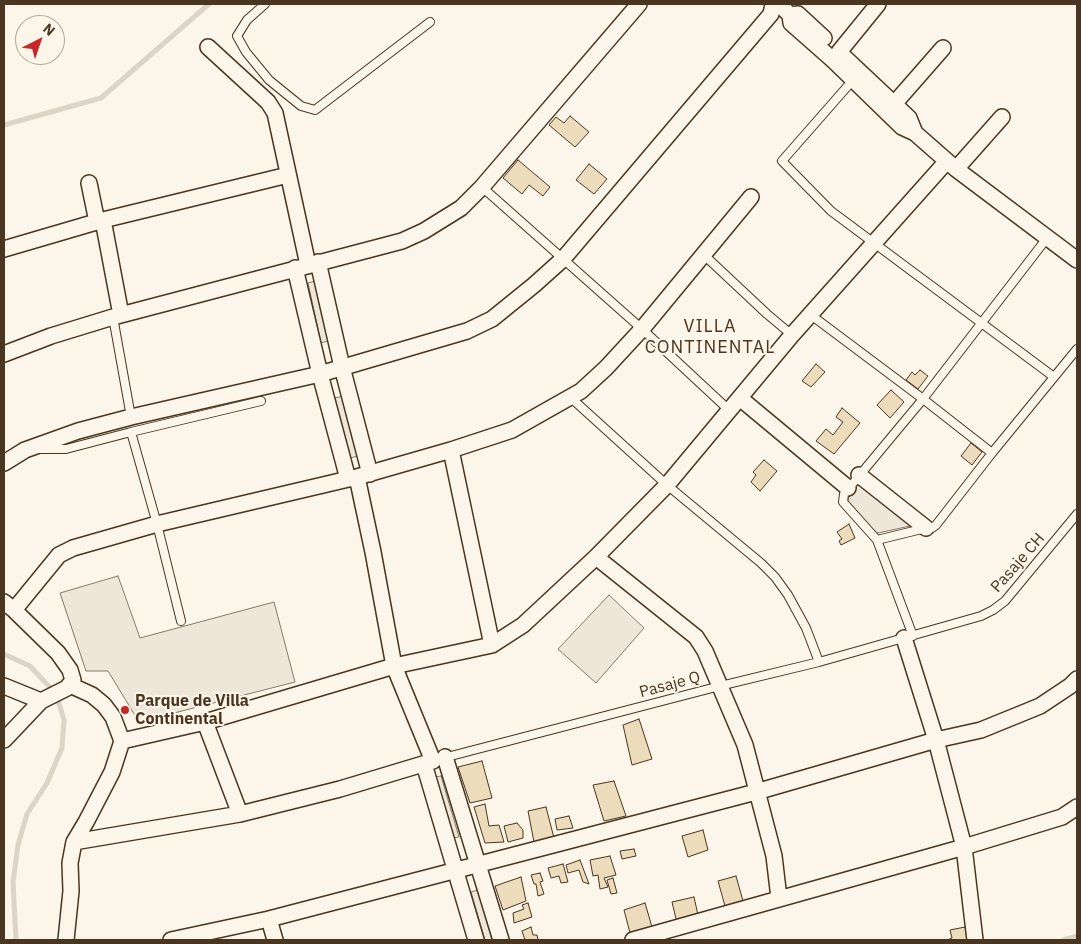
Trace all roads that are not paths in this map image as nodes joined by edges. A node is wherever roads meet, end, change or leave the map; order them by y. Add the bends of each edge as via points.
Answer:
1 (265, 4) edge
2 (639, 4) edge
3 (773, 4) edge
4 (779, 4) edge
5 (878, 4) edge
6 (790, 15) junction
7 (430, 22) dead end
8 (208, 47) dead end
9 (943, 48) dead end
10 (839, 52) junction
11 (853, 80) junction
12 (894, 104) junction
13 (1002, 117) dead end
14 (915, 134) junction
15 (951, 165) junction
16 (288, 175) junction
17 (89, 183) dead end
18 (482, 187) junction
19 (751, 197) dead end
20 (100, 221) junction
21 (1047, 238) junction
22 (874, 243) junction
23 (4, 249) edge
24 (703, 253) junction
25 (563, 259) junction
26 (1077, 260) edge
27 (307, 265) junction
28 (117, 316) junction
29 (811, 316) junction
30 (980, 323) junction
31 (642, 328) junction
32 (792, 335) junction
33 (1077, 349) edge
34 (4, 354) edge
35 (342, 367) junction
36 (320, 374) junction
37 (1054, 377) junction
38 (570, 397) junction
39 (741, 399) junction
40 (923, 399) junction
41 (261, 401) dead end
42 (730, 411) junction
43 (131, 425) junction
44 (451, 450) junction
45 (992, 453) junction
46 (4, 463) edge
47 (859, 475) junction
48 (358, 477) junction
49 (667, 485) junction
50 (848, 488) junction
51 (1077, 514) edge
52 (158, 524) junction
53 (926, 528) junction
54 (877, 540) junction
55 (596, 556) junction
56 (9, 606) edge
57 (181, 621) dead end
58 (909, 637) junction
59 (492, 645) junction
60 (819, 662) junction
61 (394, 666) junction
62 (1077, 680) edge
63 (4, 686) edge
64 (69, 686) junction
65 (720, 686) junction
66 (41, 702) junction
67 (205, 722) junction
68 (4, 740) edge
69 (936, 740) junction
70 (122, 741) junction
71 (434, 761) junction
72 (756, 792) junction
73 (1077, 807) edge
74 (240, 814) junction
75 (74, 842) junction
76 (964, 847) junction
77 (478, 864) junction
78 (454, 870) junction
79 (779, 898) junction
80 (269, 919) junction
81 (66, 940) edge
82 (171, 940) edge
83 (275, 940) edge
84 (476, 940) edge
85 (502, 940) edge
86 (632, 940) edge
87 (975, 940) edge

1 - 7 lane via 247,20 237,36 269,80 301,106 314,110
2 - 18 street
3 - 25 street via 772,14
4 - 6 street
5 - 10 street
6 - 10 street via 798,14
6 - 11 street via 791,23
8 - 16 street via 268,102 275,113
9 - 12 street
10 - 12 street
11 - 14 street via 902,127
11 - 22 lane via 782,161 831,211
12 - 14 street via 909,118
13 - 15 street
14 - 15 street
15 - 21 street
15 - 22 street
16 - 20 street
16 - 27 street
17 - 20 street
18 - 25 lane
18 - 27 street via 461,208 402,241
19 - 24 street
20 - 23 street
20 - 28 street
21 - 26 street
21 - 30 lane
22 - 29 street
22 - 30 lane
24 - 31 street
24 - 32 lane
25 - 31 lane
25 - 35 street via 492,319 467,331
27 - 28 street
27 - 35 street
27 - 36 street
28 - 34 street
28 - 43 lane
29 - 32 street
29 - 40 lane
30 - 37 lane
30 - 40 lane
31 - 38 street via 606,368
31 - 42 lane
32 - 39 street
33 - 37 lane
35 - 36 street
35 - 48 street
36 - 43 street
36 - 48 street
37 - 45 lane
38 - 44 street via 512,430
38 - 49 lane
39 - 42 street
39 - 50 street
40 - 45 lane
40 - 47 lane
41 - 43 lane
42 - 49 street
43 - 46 street via 70,434 27,449
43 - 52 lane
44 - 48 street
44 - 59 street
45 - 53 lane via 936,525
47 - 50 lane
47 - 53 street
48 - 52 street
48 - 61 street
49 - 55 street
49 - 60 lane via 774,577 806,628
50 - 54 lane via 843,502
51 - 58 lane, Pasaje CH via 1005,601 993,610
52 - 56 street via 59,555
52 - 57 lane
53 - 54 lane
54 - 58 lane
55 - 59 street via 523,626
55 - 65 street via 696,637
56 - 64 street via 64,661 73,680
58 - 60 lane, Pasaje Q
58 - 69 street
59 - 61 street
60 - 65 lane, Pasaje Q
61 - 67 street
61 - 71 street
62 - 69 street via 1028,711 981,730
63 - 66 street
64 - 66 street
64 - 70 street via 104,705 113,716
65 - 71 lane, Pasaje Q
65 - 72 street via 745,745
66 - 68 street
67 - 70 street
67 - 74 street
69 - 72 street
69 - 76 street
70 - 75 street via 112,772
71 - 74 street
71 - 77 street
71 - 78 street
72 - 77 street
72 - 79 street via 774,856
73 - 76 street via 1062,817
74 - 75 street
75 - 81 street
76 - 79 street
76 - 87 street
77 - 78 street
77 - 85 street
78 - 80 street
78 - 84 street
79 - 86 street
80 - 82 street
80 - 83 street

